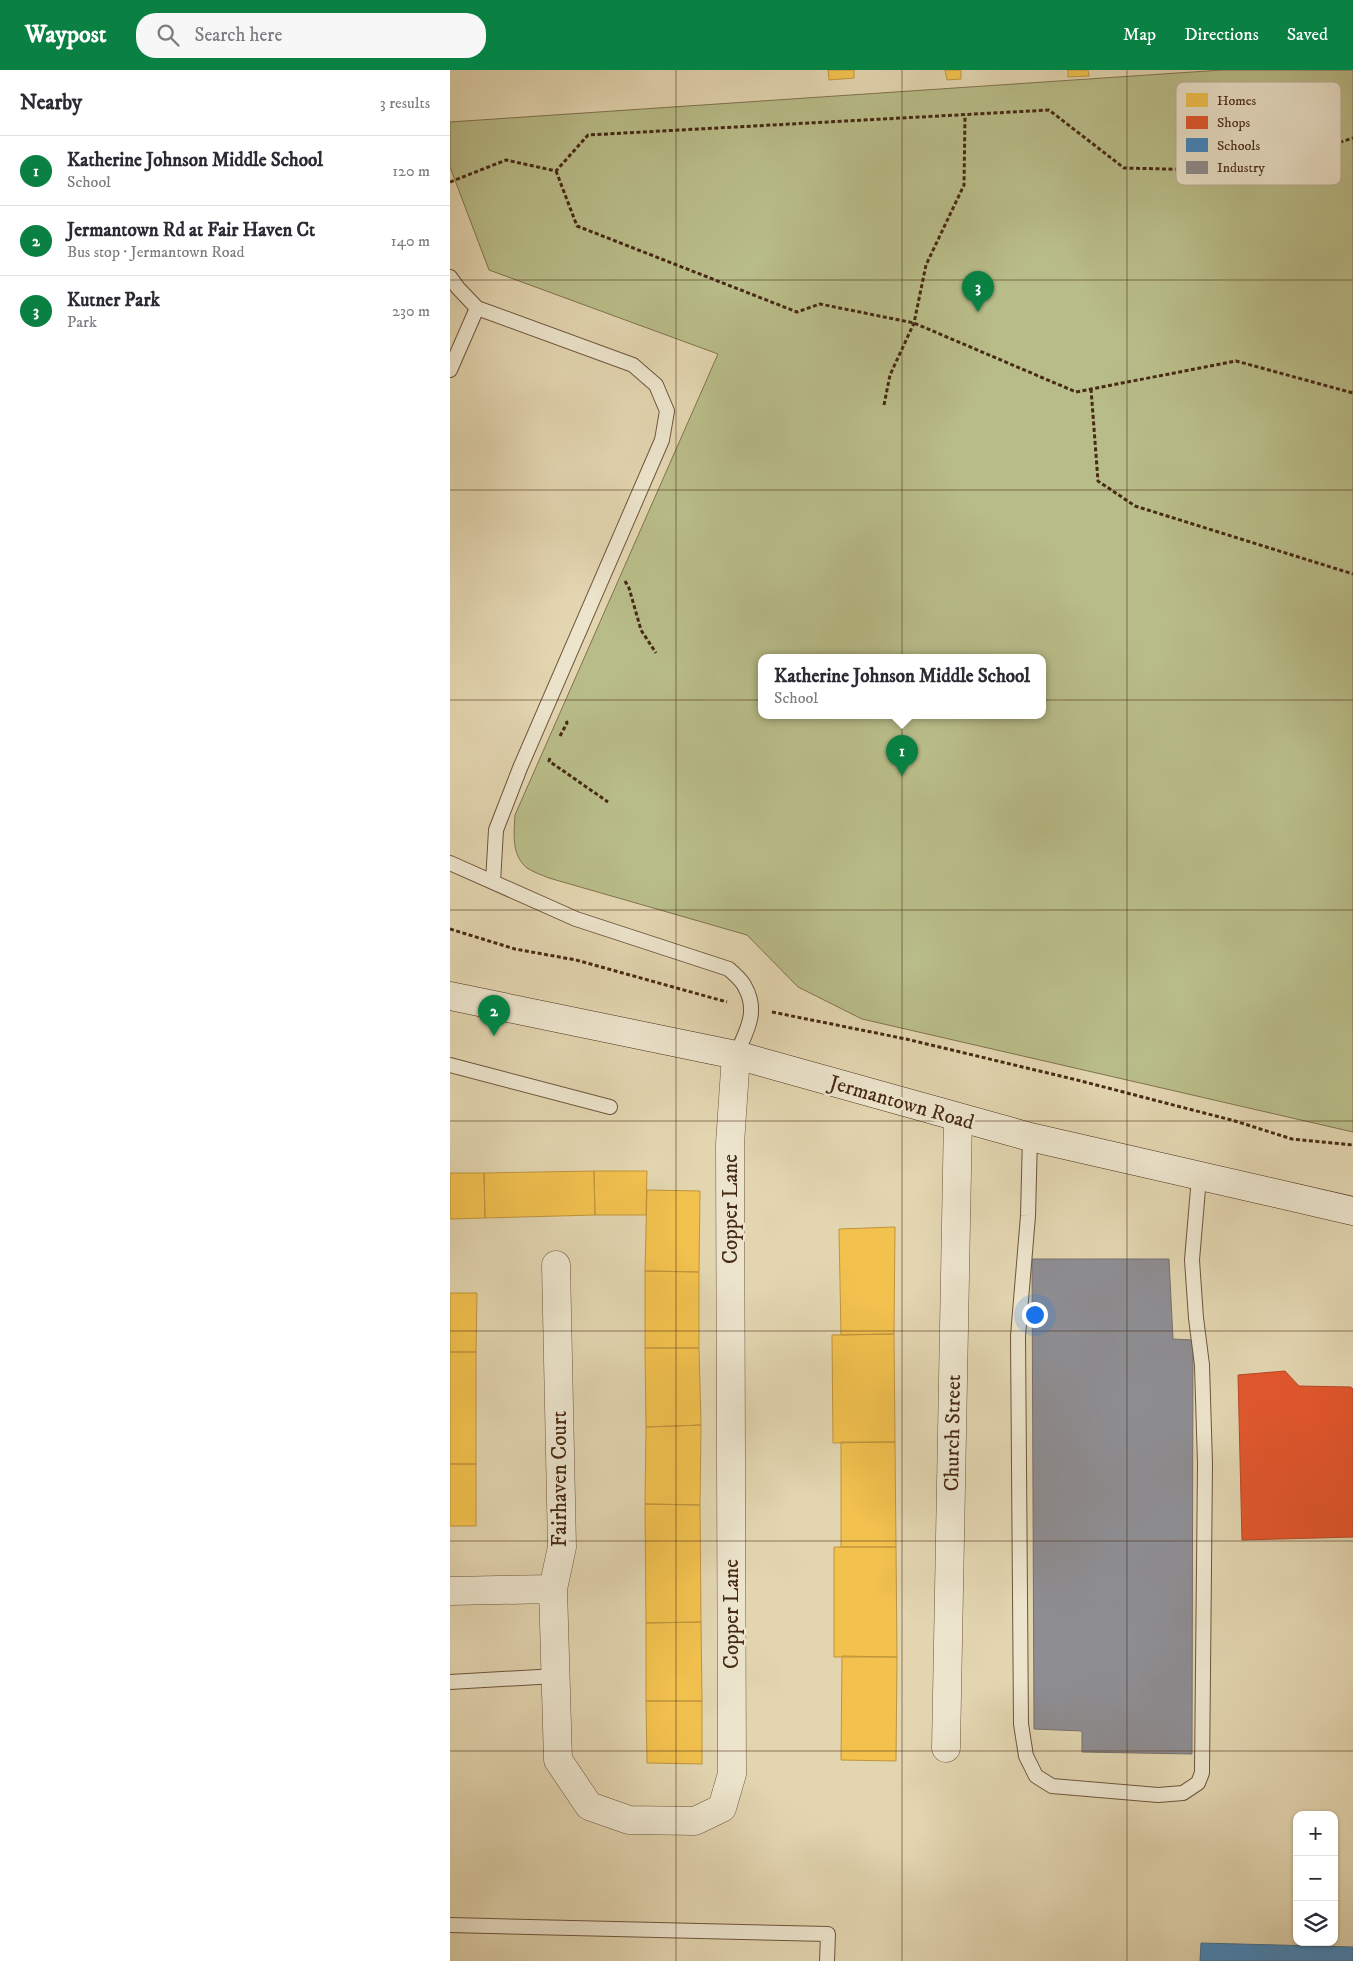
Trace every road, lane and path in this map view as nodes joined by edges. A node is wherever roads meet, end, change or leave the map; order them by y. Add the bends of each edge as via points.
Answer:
1 (965, 115) junction
2 (1353, 138) edge
3 (1341, 142) edge
4 (1176, 170) edge
5 (556, 171) junction
6 (450, 182) edge
7 (450, 277) edge
8 (477, 308) junction
9 (914, 323) junction
10 (450, 370) edge
11 (1091, 389) junction
12 (1353, 393) edge
13 (884, 405) dead end
14 (1353, 574) edge
15 (622, 589) dead end
16 (656, 653) dead end
17 (551, 755) dead end
18 (608, 802) dead end
19 (450, 862) edge
20 (493, 882) junction
21 (450, 929) edge
22 (450, 996) edge
23 (752, 1008) junction
24 (736, 1055) junction
25 (450, 1066) edge
26 (610, 1107) dead end
27 (958, 1118) junction
28 (1030, 1137) junction
29 (1353, 1145) edge
30 (1199, 1177) junction
31 (1353, 1211) edge
32 (556, 1265) dead end
33 (553, 1590) junction
34 (450, 1591) edge
35 (556, 1676) junction
36 (450, 1682) edge
37 (946, 1748) dead end
38 (450, 1925) edge
39 (827, 1961) edge

1 - 4 path via 1049,110 1124,168
1 - 5 path via 588,135
1 - 9 path via 964,185 926,265
2 - 3 path
5 - 6 path via 506,160
5 - 9 path via 577,226 797,312 820,304
7 - 8 lane
8 - 10 lane
8 - 20 lane via 632,365 656,385 667,411 662,440 496,830
9 - 11 path via 1076,392
9 - 13 path via 890,376
11 - 12 path via 1236,361
11 - 14 path via 1098,481 1135,506
15 - 16 path via 625,580 640,630
17 - 18 path via 550,761
19 - 20 lane
20 - 23 lane via 576,919 729,969 745,986
21 - 23 path via 515,949 576,960
22 - 24 street, Jermantown Road
23 - 24 lane via 752,1019
23 - 29 path via 906,1039 1030,1069 1235,1121 1292,1139
24 - 27 street, Jermantown Road
24 - 35 street, Copper Lane via 730,1144 732,1774 722,1808 695,1821 629,1820 588,1806 558,1760
25 - 26 lane
27 - 28 street, Jermantown Road
27 - 37 street, Church Street
28 - 30 street, Jermantown Road
28 - 30 lane via 1028,1216 1018,1336 1021,1724 1026,1756 1036,1776 1052,1786 1158,1795 1182,1793 1198,1783 1202,1773 1205,1464 1202,1366 1192,1260
30 - 31 street, Jermantown Road
32 - 33 street, Fairhaven Court via 562,1547
33 - 34 street
33 - 35 street, Copper Lane
35 - 36 lane
38 - 39 lane via 828,1934

